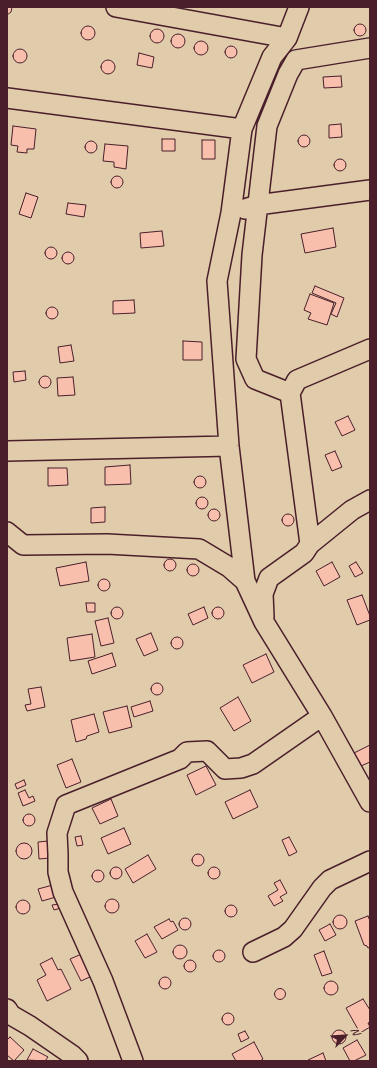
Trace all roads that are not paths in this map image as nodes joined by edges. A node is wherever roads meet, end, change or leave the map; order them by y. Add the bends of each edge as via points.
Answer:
1 (116, 7) edge
2 (299, 7) edge
3 (287, 38) junction
4 (370, 48) edge
5 (7, 98) edge
6 (242, 129) junction
7 (370, 190) edge
8 (257, 205) junction
9 (231, 213) junction
10 (370, 349) edge
11 (290, 393) junction
12 (229, 446) junction
13 (7, 451) edge
14 (370, 500) edge
15 (7, 532) edge
16 (310, 544) junction
17 (245, 581) junction
18 (264, 622) junction
19 (322, 716) junction
20 (369, 798) edge
21 (370, 861) edge
22 (253, 952) dead end
23 (7, 1009) edge
24 (131, 1059) edge
25 (78, 1061) edge

1 - 3 street
2 - 3 street
3 - 6 street via 272,57
4 - 8 street via 296,60 267,126
5 - 6 street
6 - 9 street
7 - 8 street
8 - 9 street
8 - 11 street via 246,359 255,379
9 - 12 street via 217,280
10 - 11 street via 297,380
11 - 16 street
12 - 13 street
12 - 17 street
14 - 16 street via 352,510
15 - 17 street via 23,545 108,544 199,549 229,567
16 - 18 street via 304,553 268,578 263,594
17 - 18 street
18 - 19 street
19 - 20 street
19 - 24 street via 253,764 225,769 208,751 187,752 180,759 66,805 57,833 58,872 63,892 103,981
21 - 22 street via 330,880 293,929 284,937
23 - 25 street via 11,1015

